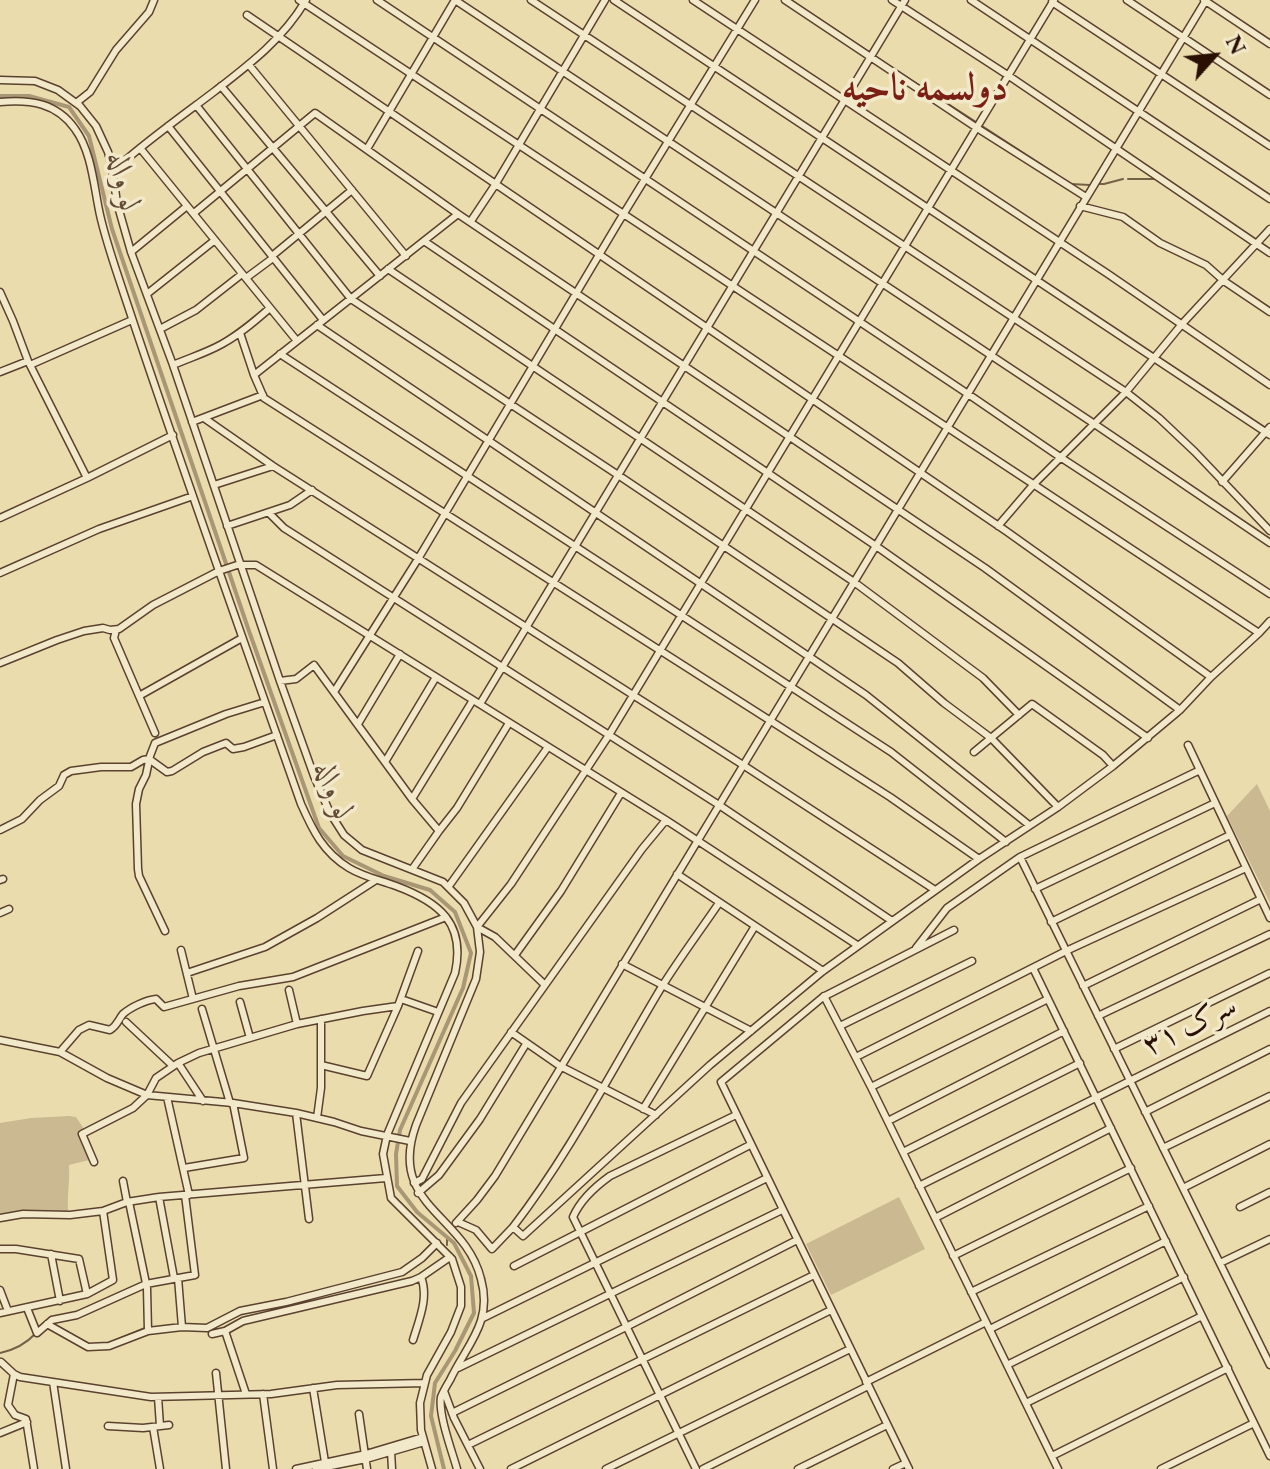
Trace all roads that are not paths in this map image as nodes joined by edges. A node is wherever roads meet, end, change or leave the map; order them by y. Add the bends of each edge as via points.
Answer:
1 (154, 0) edge
2 (377, 0) edge
3 (455, 0) edge
4 (531, 0) edge
5 (605, 0) edge
6 (614, 0) edge
7 (693, 0) edge
8 (755, 0) edge
9 (785, 0) edge
10 (892, 0) edge
11 (971, 0) edge
12 (1127, 0) edge
13 (1205, 0) edge
14 (303, 1) edge
15 (1052, 1) edge
16 (903, 3) edge
17 (247, 15) dead end
18 (737, 29) junction
19 (583, 35) junction
20 (433, 37) junction
21 (278, 38) junction
22 (1183, 38) junction
23 (1030, 41) junction
24 (1270, 44) edge
25 (871, 57) junction
26 (249, 65) junction
27 (714, 66) junction
28 (562, 71) junction
29 (411, 74) junction
30 (1161, 75) junction
31 (1009, 76) junction
32 (0, 80) edge
33 (221, 86) junction
34 (1270, 95) edge
35 (844, 100) junction
36 (0, 102) edge
37 (76, 103) junction
38 (196, 105) junction
39 (690, 105) junction
40 (539, 108) junction
41 (388, 111) junction
42 (1139, 112) junction
43 (168, 126) junction
44 (299, 126) junction
45 (977, 128) junction
46 (821, 137) junction
47 (668, 141) junction
48 (517, 145) junction
49 (1270, 146) edge
50 (140, 148) junction
51 (273, 148) junction
52 (367, 149) junction
53 (1117, 149) junction
54 (112, 167) junction
55 (247, 169) junction
56 (951, 171) junction
57 (798, 176) junction
58 (646, 179) junction
59 (495, 185) junction
60 (352, 190) junction
61 (220, 191) junction
62 (1086, 197) junction
63 (1270, 199) edge
64 (187, 206) junction
65 (1080, 206) junction
66 (928, 208) junction
67 (326, 211) junction
68 (194, 213) junction
69 (776, 213) junction
70 (458, 214) junction
71 (624, 215) junction
72 (471, 221) junction
73 (1270, 229) edge
74 (299, 234) junction
75 (215, 240) junction
76 (424, 241) junction
77 (1060, 243) junction
78 (1256, 243) junction
79 (905, 247) junction
80 (753, 250) junction
81 (131, 252) junction
82 (1270, 253) edge
83 (599, 255) junction
84 (406, 256) junction
85 (272, 257) junction
86 (388, 269) junction
87 (244, 276) junction
88 (380, 276) junction
89 (1037, 280) junction
90 (1224, 281) junction
91 (883, 284) junction
92 (732, 285) junction
93 (0, 292) edge
94 (577, 293) junction
95 (147, 294) junction
96 (351, 299) junction
97 (270, 308) junction
98 (1270, 312) edge
99 (1014, 318) junction
100 (132, 320) junction
101 (860, 322) junction
102 (320, 323) junction
103 (1182, 324) junction
104 (706, 328) junction
105 (160, 329) junction
106 (554, 330) junction
107 (240, 333) junction
108 (297, 341) junction
109 (280, 354) junction
110 (839, 356) junction
111 (991, 356) junction
112 (1155, 359) junction
113 (29, 363) junction
114 (173, 365) junction
115 (684, 365) junction
116 (532, 366) junction
117 (0, 372) edge
118 (254, 375) junction
119 (1270, 385) edge
120 (1126, 392) junction
121 (968, 394) junction
122 (263, 395) junction
123 (812, 400) junction
124 (662, 402) junction
125 (511, 404) junction
126 (204, 418) junction
127 (192, 422) junction
128 (1093, 423) junction
129 (947, 428) junction
130 (1269, 431) edge
131 (173, 435) junction
132 (790, 437) junction
133 (640, 439) junction
134 (488, 440) junction
135 (1060, 457) junction
136 (273, 466) junction
137 (920, 473) junction
138 (768, 474) junction
139 (618, 475) junction
140 (467, 476) junction
141 (87, 478) junction
142 (1222, 482) junction
143 (1034, 484) junction
144 (214, 485) junction
145 (312, 490) junction
146 (193, 496) junction
147 (747, 509) junction
148 (897, 511) junction
149 (596, 512) junction
150 (269, 513) junction
151 (445, 513) junction
152 (0, 518) edge
153 (227, 526) junction
154 (998, 526) junction
155 (1270, 531) edge
156 (1270, 543) edge
157 (575, 546) junction
158 (724, 546) junction
159 (876, 546) junction
160 (418, 559) junction
161 (239, 565) junction
162 (221, 570) junction
163 (0, 573) edge
164 (553, 582) junction
165 (854, 582) junction
166 (702, 584) junction
167 (1270, 594) edge
168 (393, 599) junction
169 (682, 616) junction
170 (832, 619) junction
171 (1270, 621) edge
172 (526, 627) junction
173 (116, 630) junction
174 (1259, 633) junction
175 (371, 635) junction
176 (242, 638) junction
177 (661, 650) junction
178 (400, 654) junction
179 (809, 656) junction
180 (0, 663) edge
181 (502, 667) junction
182 (436, 677) junction
183 (1211, 677) junction
184 (280, 681) junction
185 (790, 686) junction
186 (334, 692) junction
187 (139, 696) junction
188 (634, 696) junction
189 (265, 702) junction
190 (477, 702) junction
191 (1180, 710) junction
192 (1019, 715) junction
193 (770, 720) junction
194 (509, 723) junction
195 (358, 724) junction
196 (155, 733) dead end
197 (277, 735) junction
198 (609, 735) junction
199 (991, 738) junction
200 (1148, 738) junction
201 (1188, 745) dead end
202 (548, 747) junction
203 (974, 752) dead end
204 (149, 759) junction
205 (385, 762) junction
206 (743, 765) junction
207 (1113, 766) junction
208 (1200, 770) junction
209 (587, 771) junction
210 (621, 793) junction
211 (412, 799) junction
212 (1215, 803) junction
213 (719, 805) junction
214 (1058, 807) junction
215 (666, 820) junction
216 (1029, 825) junction
217 (0, 830) edge
218 (439, 831) junction
219 (1230, 835) junction
220 (698, 840) junction
221 (1006, 842) junction
222 (1020, 857) junction
223 (979, 859) junction
224 (413, 868) junction
225 (1246, 868) junction
226 (677, 874) junction
227 (376, 880) junction
228 (449, 886) junction
229 (1035, 889) junction
230 (935, 890) junction
231 (1261, 899) junction
232 (719, 903) junction
233 (9, 909) dead end
234 (0, 913) edge
235 (446, 917) junction
236 (1270, 918) edge
237 (892, 921) junction
238 (1051, 922) junction
239 (755, 926) junction
240 (477, 927) junction
241 (954, 930) dead end
242 (165, 931) dead end
243 (1270, 934) edge
244 (857, 945) junction
245 (181, 950) dead end
246 (914, 950) junction
247 (418, 951) dead end
248 (1066, 951) junction
249 (515, 955) junction
250 (972, 961) dead end
251 (622, 964) junction
252 (1033, 968) junction
253 (823, 971) junction
254 (187, 973) junction
255 (1270, 973) edge
256 (545, 985) junction
257 (663, 985) junction
258 (1083, 986) junction
259 (289, 990) dead end
260 (824, 996) junction
261 (193, 999) junction
262 (1048, 999) junction
263 (240, 1002) dead end
264 (399, 1003) junction
265 (706, 1006) junction
266 (202, 1009) dead end
267 (1270, 1011) edge
268 (438, 1012) junction
269 (1098, 1016) junction
270 (321, 1019) junction
271 (126, 1022) dead end
272 (297, 1024) junction
273 (840, 1026) junction
274 (751, 1031) junction
275 (1064, 1031) junction
276 (511, 1032) junction
277 (250, 1038) junction
278 (0, 1040) edge
279 (526, 1044) junction
280 (214, 1048) junction
281 (1114, 1049) junction
282 (1270, 1049) edge
283 (60, 1052) junction
284 (856, 1057) junction
285 (1080, 1063) junction
286 (175, 1065) junction
287 (321, 1065) junction
288 (560, 1066) junction
289 (1130, 1080) junction
290 (871, 1087) junction
291 (604, 1088) junction
292 (147, 1095) junction
293 (1270, 1096) edge
294 (167, 1097) junction
295 (1096, 1097) junction
296 (203, 1101) junction
297 (232, 1103) junction
298 (643, 1109) junction
299 (1145, 1112) junction
300 (296, 1113) junction
301 (656, 1115) junction
302 (736, 1115) junction
303 (317, 1118) junction
304 (888, 1121) junction
305 (1111, 1128) junction
306 (389, 1136) junction
307 (409, 1141) junction
308 (1270, 1144) edge
309 (750, 1145) junction
310 (1163, 1148) junction
311 (903, 1152) junction
312 (94, 1162) dead end
313 (184, 1168) junction
314 (1131, 1168) junction
315 (386, 1178) junction
316 (767, 1178) junction
317 (123, 1181) dead end
318 (414, 1183) junction
319 (305, 1185) junction
320 (919, 1186) junction
321 (1183, 1188) junction
322 (1270, 1192) edge
323 (418, 1193) junction
324 (187, 1195) junction
325 (159, 1197) junction
326 (128, 1202) junction
327 (1149, 1206) junction
328 (1240, 1207) dead end
329 (782, 1210) junction
330 (103, 1211) junction
331 (0, 1218) edge
332 (935, 1218) junction
333 (309, 1219) dead end
334 (458, 1222) junction
335 (513, 1227) junction
336 (450, 1228) junction
337 (580, 1232) junction
338 (1270, 1239) edge
339 (797, 1240) junction
340 (1166, 1241) junction
341 (437, 1243) junction
342 (0, 1249) edge
343 (51, 1254) junction
344 (953, 1256) junction
345 (450, 1257) junction
346 (595, 1263) junction
347 (1220, 1263) junction
348 (514, 1266) dead end
349 (814, 1275) junction
350 (421, 1277) junction
351 (1184, 1277) junction
352 (176, 1278) junction
353 (146, 1284) junction
354 (0, 1290) edge
355 (971, 1292) junction
356 (87, 1294) junction
357 (610, 1294) junction
358 (60, 1301) junction
359 (27, 1308) junction
360 (831, 1310) junction
361 (8, 1311) junction
362 (0, 1313) edge
363 (1202, 1316) junction
364 (483, 1318) junction
365 (47, 1324) junction
366 (988, 1326) junction
367 (182, 1327) junction
368 (626, 1327) junction
369 (148, 1331) junction
370 (225, 1331) junction
371 (212, 1334) dead end
372 (413, 1340) dead end
373 (850, 1349) junction
374 (1268, 1353) edge
375 (642, 1359) junction
376 (1, 1362) edge
377 (1007, 1365) junction
378 (1270, 1365) edge
379 (1228, 1368) junction
380 (456, 1369) junction
381 (216, 1373) dead end
382 (14, 1374) junction
383 (53, 1382) junction
384 (425, 1383) junction
385 (867, 1384) junction
386 (313, 1388) junction
387 (444, 1391) junction
388 (246, 1394) junction
389 (263, 1394) junction
390 (217, 1395) junction
391 (660, 1396) junction
392 (158, 1397) junction
393 (1026, 1403) junction
394 (359, 1414) dead end
395 (454, 1414) junction
396 (27, 1422) junction
397 (1254, 1423) junction
398 (169, 1425) dead end
399 (887, 1425) junction
400 (108, 1426) dead end
401 (156, 1426) junction
402 (0, 1433) edge
403 (447, 1433) junction
404 (678, 1434) junction
405 (424, 1440) junction
406 (468, 1445) junction
407 (391, 1451) junction
408 (366, 1456) junction
409 (1052, 1456) junction
410 (1270, 1456) edge
411 (321, 1466) edge
412 (907, 1466) edge
413 (34, 1469) edge
414 (66, 1469) edge
415 (160, 1469) edge
416 (226, 1469) edge
417 (273, 1469) edge
418 (296, 1469) edge
419 (367, 1469) edge
420 (392, 1469) edge
421 (432, 1469) edge
422 (457, 1469) edge
423 (480, 1469) edge
424 (511, 1469) edge
425 (606, 1469) edge
426 (696, 1469) edge
427 (703, 1469) edge
428 (798, 1469) edge
429 (893, 1469) edge
430 (1058, 1469) edge
431 (1161, 1469) edge

1 - 37 street via 90,92
2 - 20 street
3 - 20 street
3 - 28 street
4 - 19 street
5 - 19 street
6 - 27 street
7 - 18 street
8 - 18 street
9 - 25 street
10 - 16 street
11 - 23 street
12 - 22 street
13 - 22 street
13 - 24 street
14 - 21 street
14 - 29 street
15 - 23 street
15 - 30 street
16 - 25 street
16 - 31 street
17 - 21 street
18 - 27 street
18 - 35 street
19 - 28 street
19 - 39 street
20 - 29 street
20 - 40 street
21 - 26 street
21 - 41 street
22 - 30 street
22 - 34 street
23 - 31 street
23 - 42 street
25 - 35 street
25 - 45 street
26 - 33 street
26 - 44 street
27 - 39 street
27 - 46 street
28 - 40 street
28 - 47 street
29 - 41 street
29 - 48 street
30 - 42 street
30 - 49 street
31 - 45 street
31 - 53 street
32 - 37 street via 35,81
33 - 38 street
33 - 51 street
35 - 46 street
35 - 56 street
36 - 100 street via 47,105 77,131
37 - 54 street via 96,126
38 - 43 street
38 - 55 street
39 - 47 street
39 - 57 street
40 - 48 street
40 - 58 street
41 - 52 street
41 - 59 street
42 - 53 street
42 - 63 street
43 - 50 street
43 - 61 street
44 - 51 street
44 - 52 street via 315,113
44 - 60 street
45 - 56 street
45 - 62 street
46 - 57 street
46 - 66 street
47 - 58 street
47 - 69 street
48 - 59 street
48 - 71 street
50 - 54 street
50 - 64 street
51 - 55 street
51 - 67 street
52 - 70 street
53 - 62 street
53 - 78 street
54 - 81 street
55 - 61 street
55 - 74 street
56 - 66 street
56 - 77 street
57 - 69 street
57 - 79 street
58 - 71 street
58 - 80 street
59 - 72 street
59 - 83 street
60 - 67 street
60 - 84 street
61 - 68 street
61 - 85 street
62 - 65 street
64 - 68 street
64 - 81 street
65 - 77 street
65 - 90 street via 1123,217
66 - 79 street
66 - 89 street
67 - 74 street
67 - 88 street
68 - 75 street
69 - 80 street
69 - 91 street
70 - 72 street
70 - 76 street
71 - 83 street
71 - 92 street
72 - 94 street
73 - 78 street
74 - 85 street
74 - 96 street
75 - 87 street
75 - 95 street
76 - 84 street
76 - 106 street
77 - 89 street
77 - 103 street
78 - 82 street
78 - 90 street
79 - 91 street
79 - 99 street
80 - 92 street
80 - 101 street
81 - 95 street
83 - 94 street
83 - 104 street
84 - 86 street
85 - 87 street
85 - 102 street
86 - 88 street
86 - 116 street
87 - 97 street
87 - 105 street
88 - 96 street
89 - 99 street
89 - 112 street
90 - 98 street
90 - 103 street
91 - 101 street
91 - 111 street
92 - 104 street
92 - 110 street
93 - 113 street
94 - 106 street
94 - 115 street
95 - 105 street
96 - 102 street
96 - 125 street
97 - 107 street
97 - 108 street
99 - 111 street
99 - 120 street
100 - 113 street
100 - 131 street
101 - 110 street
101 - 121 street
102 - 108 street
102 - 134 street
103 - 112 street
103 - 119 street
104 - 115 street
104 - 123 street
105 - 114 street
106 - 116 street
106 - 124 street
107 - 114 street
107 - 118 street
108 - 109 street
109 - 118 street
109 - 140 street
110 - 123 street
110 - 129 street
111 - 121 street
111 - 128 street
112 - 120 street
112 - 130 street
113 - 117 street
113 - 141 street
114 - 127 street
115 - 124 street
115 - 132 street
116 - 125 street
116 - 133 street
118 - 122 street
120 - 128 street
120 - 142 street
121 - 129 street
121 - 135 street
122 - 126 street
122 - 151 street
123 - 132 street
123 - 137 street
124 - 133 street
124 - 138 street
125 - 134 street
125 - 139 street
126 - 127 street
126 - 136 street
127 - 144 street
128 - 135 street
128 - 156 street
129 - 137 street
129 - 143 street
130 - 142 street
131 - 141 street
131 - 146 street
132 - 138 street
132 - 148 street
133 - 139 street
133 - 147 street
134 - 140 street
134 - 149 street
135 - 143 street
135 - 167 street
136 - 144 street
136 - 145 street
137 - 148 street
137 - 154 street
138 - 147 street
138 - 159 street
139 - 149 street
139 - 158 street
140 - 151 street
140 - 157 street
141 - 152 street
142 - 155 street
143 - 154 street
143 - 174 street
144 - 153 street
145 - 150 street
145 - 160 street
146 - 162 street
146 - 163 street via 99,529
147 - 158 street
147 - 165 street
148 - 159 street
148 - 191 street
149 - 157 street
149 - 166 street
150 - 153 street
150 - 168 street
151 - 160 street
151 - 164 street
153 - 161 street
154 - 183 street
157 - 164 street
157 - 169 street
158 - 166 street
158 - 170 street
159 - 165 street
159 - 200 street
160 - 168 street
160 - 172 street
161 - 162 street
161 - 175 street via 256,565
161 - 184 street
162 - 173 street
162 - 176 street
164 - 172 street
164 - 177 street
165 - 170 street
165 - 192 street via 983,678
166 - 169 street
166 - 179 street
168 - 175 street
168 - 181 street
169 - 177 street
169 - 185 street
170 - 179 street
170 - 199 street via 898,663
171 - 174 street
172 - 181 street
172 - 188 street
173 - 180 street via 84,631
173 - 187 street via 114,638
174 - 183 street
175 - 178 street
175 - 186 street
176 - 187 street
176 - 189 street
177 - 188 street
177 - 193 street
178 - 182 street
178 - 195 street
179 - 185 street
179 - 216 street
181 - 190 street
181 - 198 street
182 - 190 street
182 - 205 street
183 - 191 street
184 - 186 street via 296,679 314,665
184 - 224 street via 322,797 344,835 371,854
185 - 193 street
185 - 221 street via 891,752
186 - 195 street
187 - 196 street
188 - 198 street
188 - 206 street
189 - 197 street
189 - 204 street via 155,743
190 - 194 street
190 - 211 street
191 - 200 street
192 - 199 street
192 - 207 street via 1032,704
193 - 206 street
193 - 223 street
194 - 202 street
194 - 218 street
195 - 205 street
197 - 204 street via 233,749 226,743 215,746 167,772
197 - 227 street via 314,832 328,852
198 - 209 street
198 - 213 street
199 - 203 street
199 - 214 street
200 - 207 street
201 - 208 street
202 - 209 street
202 - 228 street
204 - 217 street via 131,767 71,771 22,819
204 - 242 street via 136,804 138,869
205 - 211 street
206 - 213 street
206 - 230 street
207 - 214 street
208 - 212 street
208 - 222 street
209 - 210 street
209 - 240 street
210 - 215 street
210 - 249 street
211 - 218 street
212 - 219 street
212 - 229 street
213 - 220 street
213 - 237 street
214 - 216 street
215 - 220 street
215 - 256 street
216 - 221 street
218 - 224 street
219 - 225 street
219 - 238 street
220 - 226 street
220 - 244 street
221 - 223 street
222 - 229 street
222 - 246 street via 947,908
223 - 230 street
224 - 228 street
225 - 231 street
225 - 248 street
226 - 232 street
226 - 251 street
227 - 235 street via 434,904
227 - 254 street via 265,947
228 - 240 street
229 - 238 street
230 - 237 street
231 - 236 street
231 - 258 street
232 - 239 street
232 - 257 street
233 - 234 street
235 - 261 street via 293,977
235 - 268 street via 453,926 458,958
237 - 244 street
238 - 248 street
239 - 253 street
239 - 265 street
240 - 249 street
240 - 307 street via 476,979
241 - 246 street
243 - 269 street
244 - 253 street
245 - 254 street
246 - 260 street
247 - 264 street
248 - 252 street
248 - 258 street
249 - 256 street
250 - 273 street
251 - 257 street
251 - 288 street
252 - 262 street
252 - 284 street
253 - 274 street
254 - 261 street
255 - 281 street
256 - 276 street
257 - 265 street
257 - 291 street
258 - 269 street
259 - 272 street
260 - 273 street
260 - 302 street via 722,1080
261 - 283 street via 164,1007 149,999 124,1013 110,1030 89,1025 79,1030
262 - 275 street
262 - 290 street
263 - 277 street
264 - 268 street
264 - 270 street
264 - 287 street via 367,1076
265 - 274 street
265 - 298 street
266 - 280 street
267 - 289 street, سرک ۳۱
268 - 306 street
269 - 281 street
270 - 272 street
270 - 287 street
271 - 286 street
272 - 277 street
273 - 284 street
274 - 301 street
275 - 285 street
275 - 304 street
276 - 279 street
276 - 318 street via 461,1103 422,1179
277 - 280 street
278 - 283 street
279 - 288 street
279 - 323 street via 480,1119 439,1175
280 - 286 street
280 - 297 street
281 - 289 street
282 - 299 street
283 - 292 street
284 - 290 street
285 - 295 street
285 - 311 street
286 - 292 street via 156,1078
286 - 296 street
287 - 303 street
288 - 291 street
288 - 334 street via 495,1176
289 - 295 street, سرک ۳۱
289 - 299 street
290 - 304 street
291 - 298 street
291 - 335 street
292 - 294 street
292 - 312 street via 82,1134
293 - 310 street
294 - 296 street
294 - 313 street
295 - 305 street
295 - 320 street, سرک ۳۱
296 - 297 street
297 - 300 street
297 - 313 street via 244,1158
298 - 301 street
299 - 310 street
300 - 303 street
300 - 319 street
301 - 335 street via 523,1236
302 - 309 street
302 - 337 street via 601,1182 575,1211
303 - 306 street
304 - 311 street
305 - 314 street
305 - 332 street
306 - 307 street
306 - 315 street via 383,1154
307 - 318 street
308 - 321 street
309 - 316 street
309 - 337 street
310 - 321 street
311 - 320 street
313 - 324 street
314 - 327 street
314 - 344 street
315 - 319 street
315 - 341 street via 391,1198
316 - 329 street
316 - 346 street
317 - 326 street
318 - 323 street
319 - 324 street
319 - 333 street
320 - 332 street
321 - 347 street
322 - 328 street
323 - 336 street
324 - 325 street
324 - 352 street via 195,1275
325 - 326 street
325 - 352 street
326 - 330 street
326 - 353 street
327 - 340 street
327 - 355 street
329 - 339 street
329 - 357 street
330 - 331 street
330 - 356 street via 113,1280
332 - 344 street
334 - 335 street via 476,1230 492,1249
334 - 336 street
336 - 364 street via 474,1256 482,1281
337 - 346 street
337 - 348 street
338 - 347 street
339 - 349 street
339 - 368 street
340 - 351 street
340 - 366 street
341 - 345 street
341 - 367 street via 402,1272 240,1311 207,1328
342 - 343 street
343 - 356 street via 79,1259
343 - 358 street
344 - 355 street
345 - 350 street
345 - 384 street via 461,1287 461,1306
346 - 357 street
346 - 364 street
347 - 374 street
349 - 360 street
349 - 375 street
350 - 370 street via 243,1321
350 - 372 street via 425,1296
351 - 363 street
351 - 377 street
352 - 353 street
352 - 367 street
353 - 365 street
353 - 369 street
354 - 361 street
355 - 366 street
356 - 358 street
357 - 368 street
357 - 380 street
358 - 359 street
359 - 361 street
359 - 365 street via 37,1333
360 - 373 street
360 - 391 street
361 - 362 street
363 - 379 street
363 - 393 street
364 - 380 street
365 - 369 street via 88,1347 109,1346
366 - 377 street
366 - 385 street
367 - 369 street
368 - 375 street
368 - 395 street
370 - 371 street
370 - 388 street
373 - 385 street
373 - 404 street
374 - 378 street
375 - 391 street
375 - 406 street
376 - 382 street
377 - 393 street
379 - 397 street
379 - 409 street
380 - 387 street
381 - 390 street
382 - 383 street
382 - 396 street via 8,1405
383 - 392 street
383 - 414 street
384 - 386 street
384 - 405 street via 420,1403
385 - 399 street
385 - 427 street
386 - 389 street
386 - 411 street
387 - 395 street
387 - 403 street
388 - 389 street
388 - 390 street
389 - 417 street
390 - 392 street
390 - 416 street
391 - 404 street
391 - 424 street
392 - 401 street
393 - 409 street
394 - 408 street
395 - 403 street
395 - 406 street
396 - 402 street
396 - 413 street
397 - 410 street
397 - 431 street
398 - 401 street
399 - 412 street
399 - 428 street
400 - 401 street
401 - 415 street
403 - 422 street
404 - 425 street
404 - 426 street
405 - 407 street
405 - 408 street
405 - 421 street
406 - 423 street
407 - 408 street
407 - 420 street
408 - 411 street
408 - 419 street
409 - 430 street
411 - 418 street
412 - 429 street

